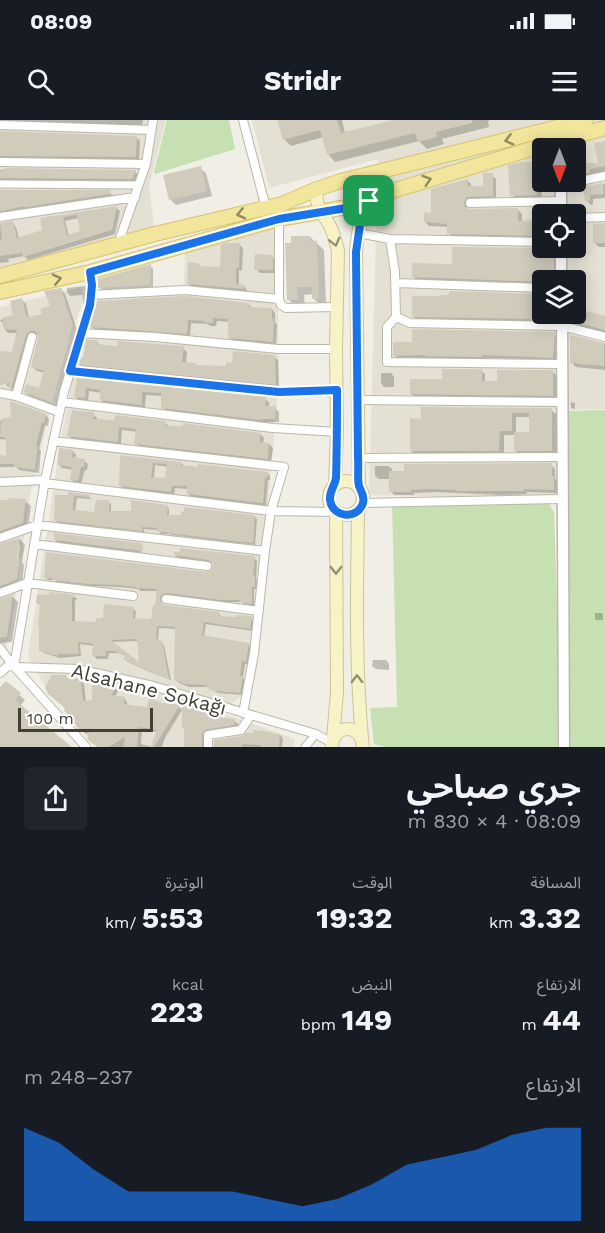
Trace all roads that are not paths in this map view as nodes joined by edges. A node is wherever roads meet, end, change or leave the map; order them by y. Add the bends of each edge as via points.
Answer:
1 (153, 120) edge
2 (243, 120) edge
3 (586, 120) edge
4 (0, 125) edge
5 (605, 128) edge
6 (151, 130) junction
7 (560, 134) edge
8 (0, 162) edge
9 (146, 164) junction
10 (364, 176) junction
11 (605, 176) edge
12 (586, 179) edge
13 (0, 184) edge
14 (139, 185) junction
15 (317, 189) junction
16 (561, 192) edge
17 (135, 197) junction
18 (369, 201) junction
19 (561, 201) joint
20 (470, 203) dead end
21 (266, 208) junction
22 (320, 211) junction
23 (605, 216) edge
24 (0, 217) edge
25 (586, 217) edge
26 (279, 219) junction
27 (358, 233) junction
28 (390, 238) junction
29 (532, 242) edge
30 (118, 244) junction
31 (90, 272) junction
32 (0, 276) edge
33 (396, 282) junction
34 (532, 288) edge
35 (0, 292) edge
36 (91, 294) junction
37 (279, 299) junction
38 (337, 307) junction
39 (396, 317) junction
40 (562, 326) junction
41 (81, 333) junction
42 (32, 337) dead end
43 (605, 337) edge
44 (336, 349) junction
45 (562, 364) junction
46 (70, 371) junction
47 (337, 390) junction
48 (0, 393) edge
49 (16, 396) junction
50 (358, 400) junction
51 (62, 402) junction
52 (562, 402) junction
53 (59, 412) junction
54 (337, 432) junction
55 (53, 441) junction
56 (358, 458) junction
57 (562, 458) junction
58 (0, 482) edge
59 (44, 482) junction
60 (335, 485) junction
61 (359, 487) junction
62 (562, 499) junction
63 (361, 507) junction
64 (271, 511) junction
65 (336, 512) junction
66 (37, 525) junction
67 (0, 538) edge
68 (34, 544) junction
69 (265, 551) junction
70 (207, 566) dead end
71 (27, 583) junction
72 (0, 594) edge
73 (133, 596) dead end
74 (166, 598) dead end
75 (259, 611) junction
76 (0, 648) edge
77 (12, 665) junction
78 (0, 673) edge
79 (247, 714) junction
80 (316, 734) junction
81 (362, 742) edge
82 (332, 743) edge
83 (86, 747) edge
84 (208, 747) edge
85 (305, 747) edge
86 (564, 747) edge

1 - 6 street
2 - 21 street
3 - 7 main road
4 - 6 street
5 - 7 main road
6 - 9 street
7 -> 10 main road
18 -> 7 main road
8 - 9 street
9 - 14 street
10 - 15 main road
10 - 18 main road via 372,192
11 - 12 street
13 - 14 street
14 - 17 street
15 - 21 main road
15 - 22 main road
16 - 19 street
17 - 24 street
17 - 30 street
18 - 22 main road
18 - 27 main road
19 - 20 street
21 -> 30 main road
22 - 26 main road
22 -> 38 main road via 335,236 338,251
23 - 25 street
26 - 31 main road
26 - 37 street
27 - 28 street
27 - 50 main road
28 - 29 street
28 - 33 street
30 - 32 main road
35 -> 31 main road
31 - 36 street
33 - 34 street
33 - 39 street
36 - 37 street via 185,290
36 - 41 street
37 - 38 street via 286,308
38 - 44 main road
39 - 40 street via 410,324
39 - 45 street via 387,327 387,362
40 - 43 street
40 - 45 street
41 - 44 street via 278,349
41 - 46 street
42 - 49 street
44 - 47 main road
45 - 52 street
46 - 47 street via 279,392
46 - 51 street
47 - 54 main road
48 - 49 street
49 - 53 street
50 - 52 street
50 - 56 main road
51 - 53 street
51 - 54 street
52 - 57 street
53 - 55 street
54 - 60 main road
55 - 59 street
55 - 64 street via 284,467
56 - 57 street
56 - 61 main road
57 - 62 street
58 - 59 street
59 - 64 street
59 - 66 street
60 - 61 main road via 350,482
60 - 65 main road via 330,496
61 - 63 main road
62 - 63 street
62 - 86 street
63 - 65 main road via 350,515
81 -> 63 main road via 357,687
64 - 65 street
64 - 69 street
65 -> 82 main road via 337,692
66 - 67 street
66 - 68 street
66 - 69 street
68 - 70 street
68 - 71 street
69 - 75 street
71 - 72 street
71 - 73 street
71 - 77 street
74 - 75 street
75 - 79 street
76 - 77 street
77 - 78 street
77 - 79 street, Alsahane Sokağı via 78,669
77 - 83 street
79 - 80 street, Alsahane Sokağı
79 - 84 street via 241,730 208,735
80 - 82 street, Alsahane Sokağı
80 - 85 street
81 - 82 main road via 350,729 340,731

